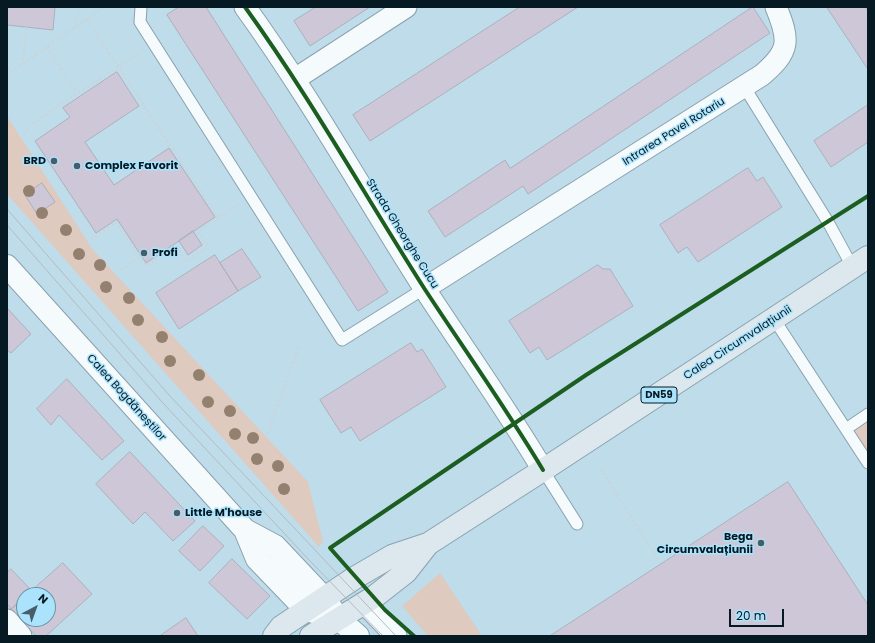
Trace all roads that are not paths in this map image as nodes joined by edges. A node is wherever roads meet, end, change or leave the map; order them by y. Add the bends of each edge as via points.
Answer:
1 (141, 7) edge
2 (245, 7) edge
3 (406, 7) edge
4 (776, 7) edge
5 (295, 79) junction
6 (745, 88) junction
7 (864, 261) edge
8 (7, 266) edge
9 (425, 288) junction
10 (774, 320) junction
11 (868, 414) edge
12 (846, 429) junction
13 (868, 463) edge
14 (544, 470) junction
15 (577, 524) dead end
16 (245, 530) junction
17 (428, 544) junction
18 (324, 598) junction
19 (364, 603) junction
20 (306, 610) junction
21 (340, 619) junction
22 (7, 620) edge
23 (21, 636) edge
24 (274, 636) edge
25 (311, 636) edge
26 (358, 636) edge
27 (396, 636) edge

1 - 9 lane via 140,22 342,340
2 - 5 street, Strada Gheorghe Cucu
3 - 5 street
4 - 6 street, Intrarea Pavel Rotariu via 784,27 786,44 782,55 773,66
5 - 9 street, Strada Gheorghe Cucu
6 - 7 lane via 828,222
6 - 9 street, Intrarea Pavel Rotariu
7 - 10 main road, Calea Circumvalațiunii / DN59
8 - 16 main road, Calea Bogdăneștilor
9 - 14 street, Strada Gheorghe Cucu via 516,423
10 - 12 lane
10 - 14 main road, Calea Circumvalațiunii / DN59
11 - 12 lane
12 - 13 lane
14 - 15 lane
14 - 17 main road, Calea Circumvalațiunii / DN59
16 - 18 main road, Calea Bogdăneștilor via 275,546
16 - 20 main road, Calea Bogdăneștilor via 257,559
17 - 18 main road, Calea Circumvalațiunii / DN59 via 392,556
17 - 19 main road, Calea Circumvalațiunii / DN59 via 406,572
18 - 20 main road, Calea Circumvalațiunii / DN59
18 - 21 main road, Calea Bogdăneștilor
19 - 21 main road, Calea Circumvalațiunii / DN59
19 - 27 street
20 - 21 main road
20 - 24 main road, Calea Circumvalațiunii / DN59 via 281,627
21 - 25 main road, Calea Circumvalațiunii / DN59
21 - 26 main road, Calea Bogdăneștilor
22 - 23 street

